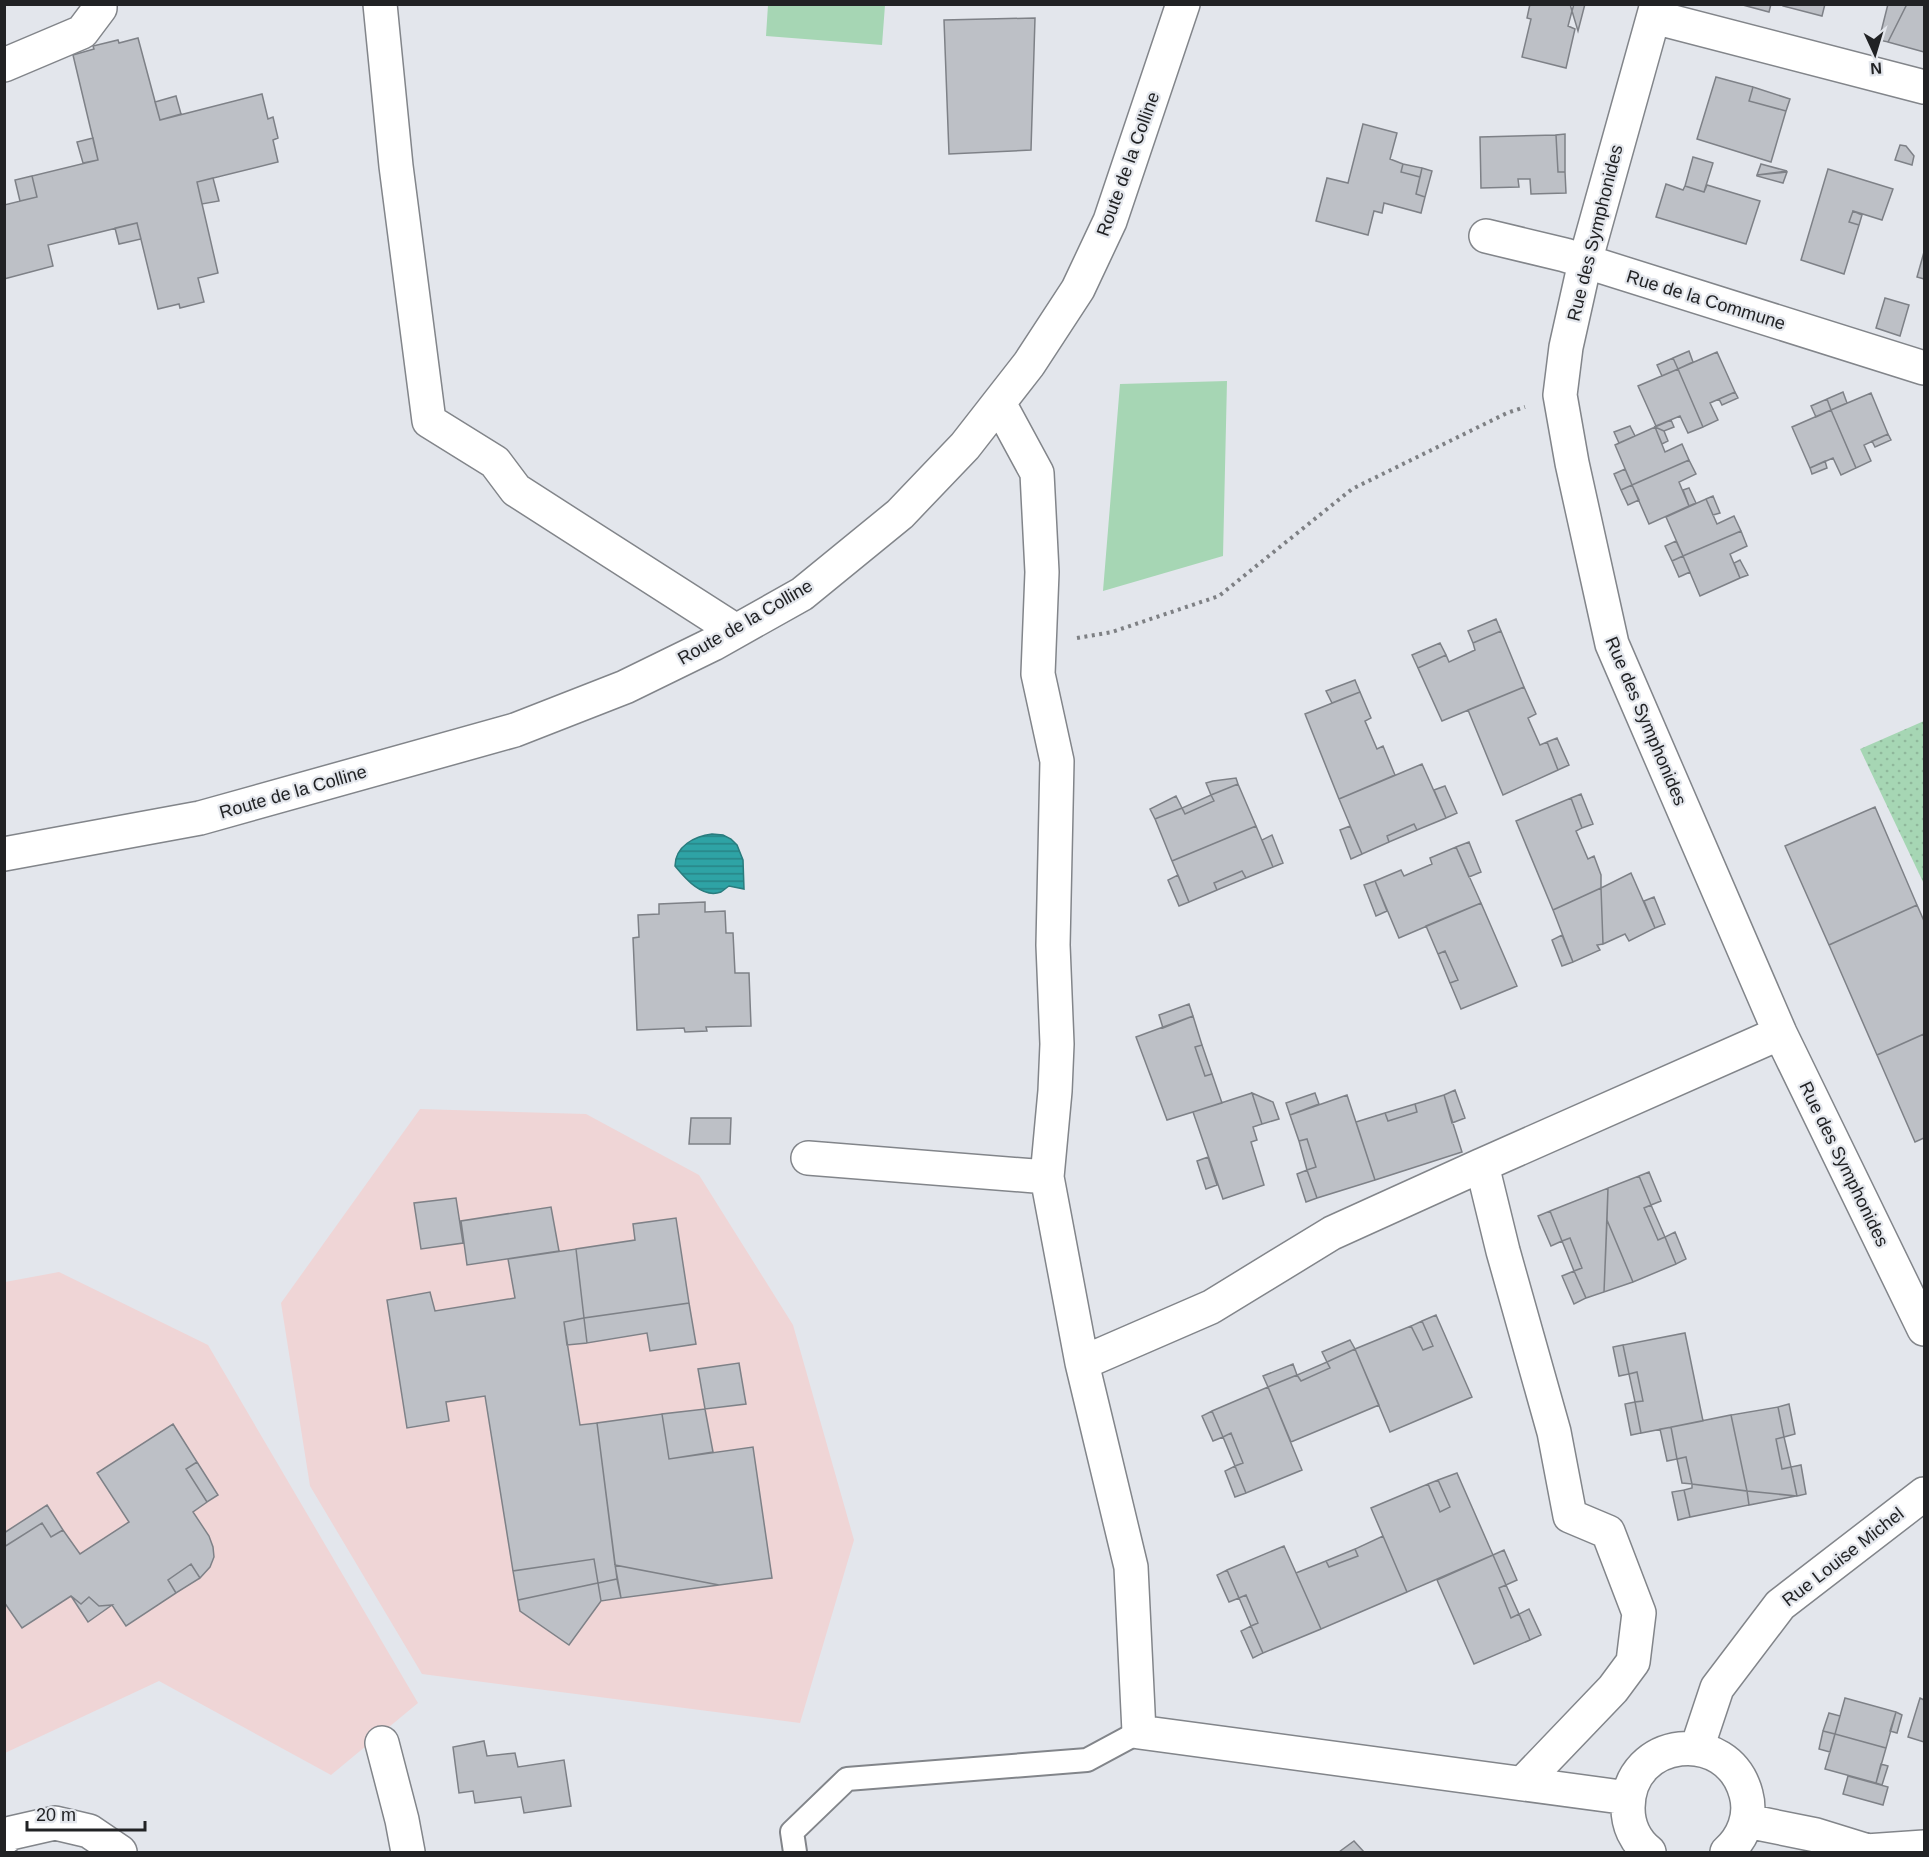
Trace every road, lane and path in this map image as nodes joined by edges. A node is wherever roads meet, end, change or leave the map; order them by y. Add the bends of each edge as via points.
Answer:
1 (100, 4) edge
2 (380, 4) edge
3 (1183, 4) edge
4 (1655, 10) edge
5 (4, 65) edge
6 (1924, 87) edge
7 (1486, 236) dead end
8 (1584, 262) junction
9 (1924, 368) edge
10 (1560, 395) junction
11 (999, 403) junction
12 (736, 631) junction
13 (1039, 645) junction
14 (4, 854) edge
15 (1780, 1033) junction
16 (808, 1158) dead end
17 (1482, 1165) junction
18 (1047, 1177) junction
19 (1924, 1329) edge
20 (1082, 1363) junction
21 (1924, 1494) edge
22 (1139, 1732) junction
23 (382, 1743) dead end
24 (1697, 1748) junction
25 (1523, 1783) junction
26 (1628, 1798) junction
27 (1747, 1821) junction
28 (4, 1838) edge
29 (1924, 1847) edge
30 (120, 1852) edge
31 (408, 1852) edge
32 (795, 1852) edge
33 (1648, 1852) edge
34 (1727, 1852) edge
35 (1868, 1852) edge

1 - 5 street via 82,32
2 - 12 street via 429,422 495,462 516,490
3 - 11 street, Route de la Colline via 1110,221 1078,289
4 - 6 street
4 - 8 street, Rue des Symphonides
7 - 8 street, Rue de la Commune
8 - 9 street, Rue de la Commune
8 - 10 street, Rue des Symphonides
10 - 13 path via 1507,412 1352,489 1219,596 1112,632
10 - 15 street, Rue des Symphonides via 1612,644
11 - 12 street, Route de la Colline via 965,446 900,514 802,594
11 - 13 street via 1037,473 1042,572
12 - 14 street, Route de la Colline via 625,687 515,730 200,818
13 - 18 street via 1038,674 1057,761 1053,945 1057,1044
15 - 17 street
15 - 19 street, Rue des Symphonides
16 - 18 street
17 - 20 street via 1332,1233 1211,1307
17 - 25 street via 1554,1432 1570,1516 1608,1532 1639,1613 1634,1662
18 - 20 street
20 - 22 street via 1131,1567
21 - 24 street, Rue Louise Michel via 1780,1605 1717,1688
22 - 25 street
22 - 32 lane via 1087,1760 847,1779 792,1832
23 - 31 street
24 - 26 street via 1678,1748 1660,1754 1634,1780
24 - 27 street via 1716,1754 1743,1782 1748,1801
25 - 26 street
26 - 33 street via 1628,1817 1634,1835
27 - 34 street
27 - 35 street via 1816,1835
28 - 30 street via 55,1823 89,1831
29 - 35 street

